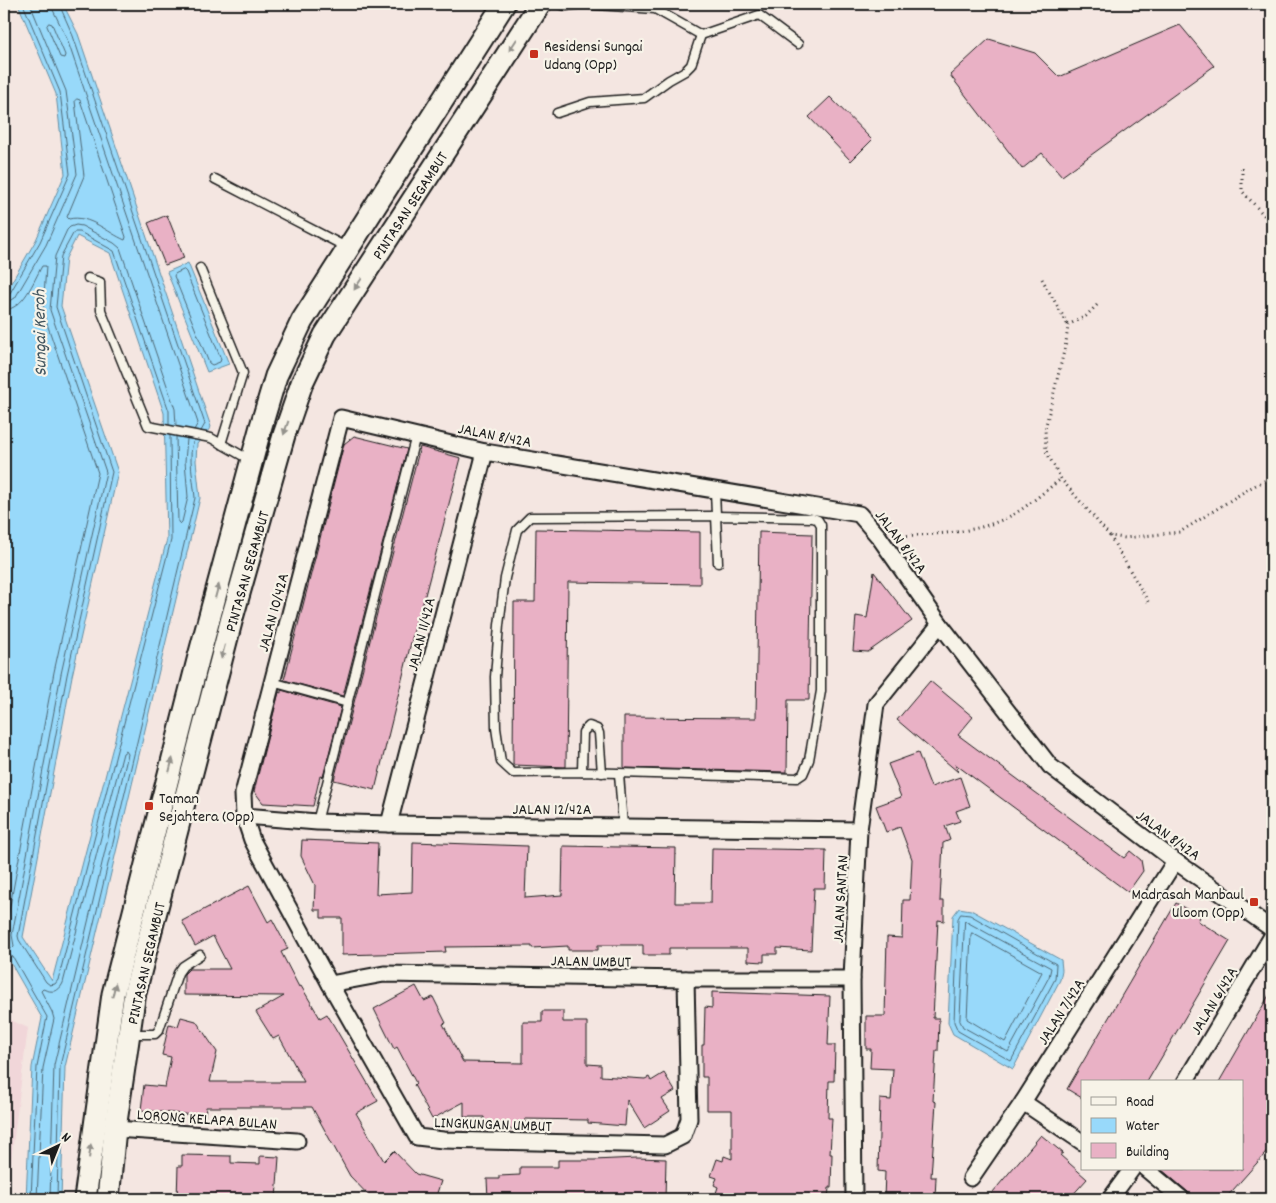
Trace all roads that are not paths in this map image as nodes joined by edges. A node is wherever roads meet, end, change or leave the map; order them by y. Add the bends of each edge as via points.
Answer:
1 (504, 4) edge
2 (540, 4) edge
3 (559, 4) edge
4 (701, 35) junction
5 (798, 44) dead end
6 (557, 113) dead end
7 (215, 179) dead end
8 (348, 248) junction
9 (200, 268) dead end
10 (88, 278) dead end
11 (341, 418) joint
12 (416, 435) junction
13 (221, 444) junction
14 (485, 452) junction
15 (252, 462) junction
16 (715, 491) junction
17 (715, 516) junction
18 (718, 563) dead end
19 (940, 624) junction
20 (272, 682) junction
21 (348, 703) junction
22 (582, 772) junction
23 (602, 773) junction
24 (619, 774) junction
25 (244, 816) junction
26 (317, 822) junction
27 (389, 824) junction
28 (623, 826) junction
29 (859, 830) junction
30 (1175, 861) junction
31 (1272, 929) edge
32 (1272, 936) edge
33 (200, 955) dead end
34 (686, 979) junction
35 (852, 979) junction
36 (330, 984) junction
37 (129, 1034) junction
38 (1185, 1080) edge
39 (1023, 1102) junction
40 (115, 1129) junction
41 (297, 1141) dead end
42 (1081, 1141) edge
43 (1147, 1170) edge
44 (1128, 1171) edge
45 (971, 1178) dead end
46 (84, 1199) edge
47 (108, 1199) edge
48 (854, 1199) edge
49 (1110, 1199) edge
50 (1182, 1199) edge

1 - 8 main road, PINTASAN SEGAMBUT
2 -> 37 main road, PINTASAN SEGAMBUT via 324,335 302,382 232,618 136,992
3 - 4 lane via 655,9
4 - 5 lane via 759,15
4 - 6 lane via 691,65 644,98 590,102
7 - 8 lane
8 - 15 main road, PINTASAN SEGAMBUT via 302,321 276,376
9 - 13 lane via 243,372
10 - 13 lane via 100,282 101,310 148,426 211,438
11 - 12 street, JALAN 8/42A
11 - 20 street, JALAN 10/42A
12 - 14 street, JALAN 8/42A
12 - 21 lane
13 - 15 lane
14 - 16 street, JALAN 8/42A
14 - 27 street, JALAN 11/42A
46 -> 15 main road, PINTASAN SEGAMBUT via 113,994
16 - 17 lane
16 - 19 street, JALAN 8/42A via 859,514
17 - 18 lane
17 - 22 lane via 530,517 517,530 505,578 495,677 496,728 501,762 513,773
17 - 24 lane via 813,518 821,526 821,691 809,760 803,774 797,778
19 - 29 street, JALAN SANTAN via 876,704
19 - 30 street, JALAN 8/42A via 1050,766
20 - 21 lane
20 - 25 street, JALAN 10/42A via 243,794
21 - 26 lane
22 - 23 lane
22 - 23 lane via 583,732 589,726 599,732
23 - 24 lane
24 - 28 lane
25 - 26 street, JALAN 12/42A
25 - 36 street, LINGKUNGAN UMBUT via 252,840
26 - 27 street, JALAN 12/42A
27 - 28 street, JALAN 12/42A
28 - 29 street, JALAN 12/42A
29 - 35 street, JALAN SANTAN
30 - 31 street, JALAN 8/42A
30 - 39 street, JALAN 7/42A
32 - 38 street, JALAN 6/42A
33 - 37 lane via 178,973 159,1030 155,1034
34 - 35 street, JALAN UMBUT
34 - 36 street, JALAN UMBUT via 384,974
34 - 36 street, LINGKUNGAN UMBUT via 688,1119 683,1136 665,1145 417,1137
35 - 48 street, JALAN SANTAN
37 - 40 main road, PINTASAN SEGAMBUT
39 - 42 street
39 - 45 street, JALAN 7/42A
40 - 41 street, LORONG KELAPA BULAN
40 - 47 main road, PINTASAN SEGAMBUT
43 - 50 street
44 - 49 street

